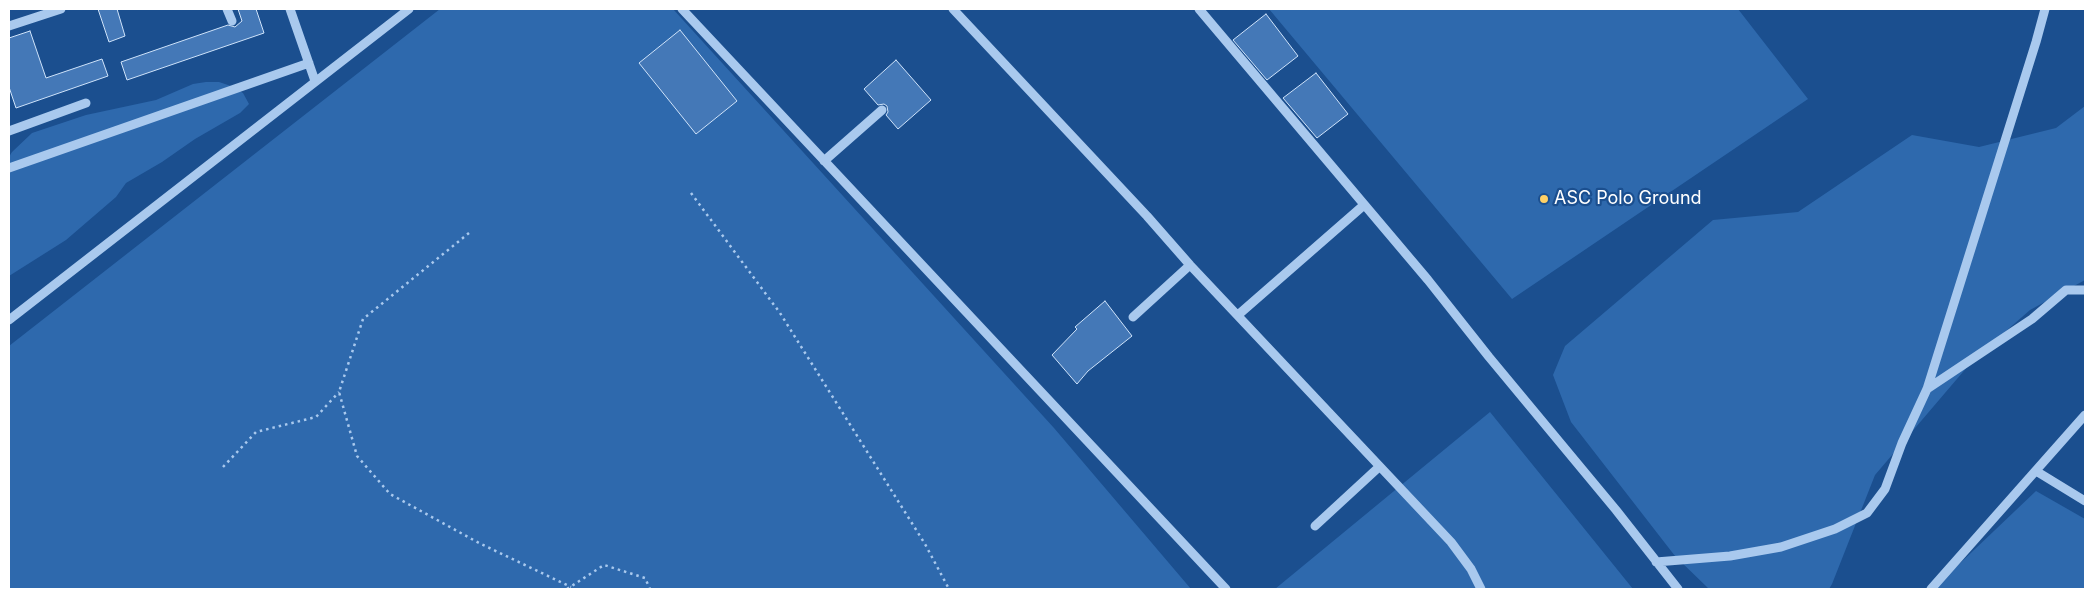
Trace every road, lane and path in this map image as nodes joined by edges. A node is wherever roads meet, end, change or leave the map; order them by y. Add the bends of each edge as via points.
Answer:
1 (61, 9) edge
2 (227, 9) edge
3 (290, 9) edge
4 (408, 9) edge
5 (682, 9) edge
6 (954, 9) edge
7 (1199, 9) edge
8 (2045, 9) edge
9 (232, 21) dead end
10 (9, 26) edge
11 (309, 63) junction
12 (316, 81) junction
13 (86, 103) dead end
14 (882, 110) dead end
15 (9, 131) edge
16 (824, 161) junction
17 (9, 168) edge
18 (691, 193) dead end
19 (1364, 205) junction
20 (469, 234) dead end
21 (1190, 265) junction
22 (2085, 290) edge
23 (1238, 315) junction
24 (1133, 317) dead end
25 (9, 320) edge
26 (1927, 389) junction
27 (339, 392) junction
28 (2085, 415) edge
29 (223, 467) dead end
30 (1379, 467) junction
31 (2036, 470) junction
32 (2085, 501) edge
33 (1315, 526) dead end
34 (1656, 562) junction
35 (571, 587) junction
36 (567, 589) edge
37 (650, 589) edge
38 (949, 589) edge
39 (1226, 589) edge
40 (1481, 589) edge
41 (1678, 589) edge
42 (1931, 589) edge

1 - 10 lane
2 - 9 lane
3 - 11 lane
4 - 12 lane
5 - 16 lane
6 - 21 lane
7 - 19 lane
8 - 26 lane
11 - 12 lane
11 - 17 lane
12 - 25 lane
13 - 15 lane
14 - 16 lane
16 - 39 lane
18 - 38 path via 780,313 925,544
19 - 23 lane
19 - 34 lane
20 - 27 path via 363,319
21 - 23 lane
21 - 24 lane
22 - 26 lane via 2066,290 2032,319
23 - 30 lane
26 - 34 lane via 1885,489 1867,513 1781,547 1730,556
27 - 29 path via 316,417 256,432
27 - 35 path via 356,456 390,494 479,543
28 - 31 lane
30 - 33 lane
30 - 40 lane via 1451,542
31 - 32 lane
31 - 42 lane
34 - 41 lane
35 - 36 path
35 - 37 path via 604,565 645,578

